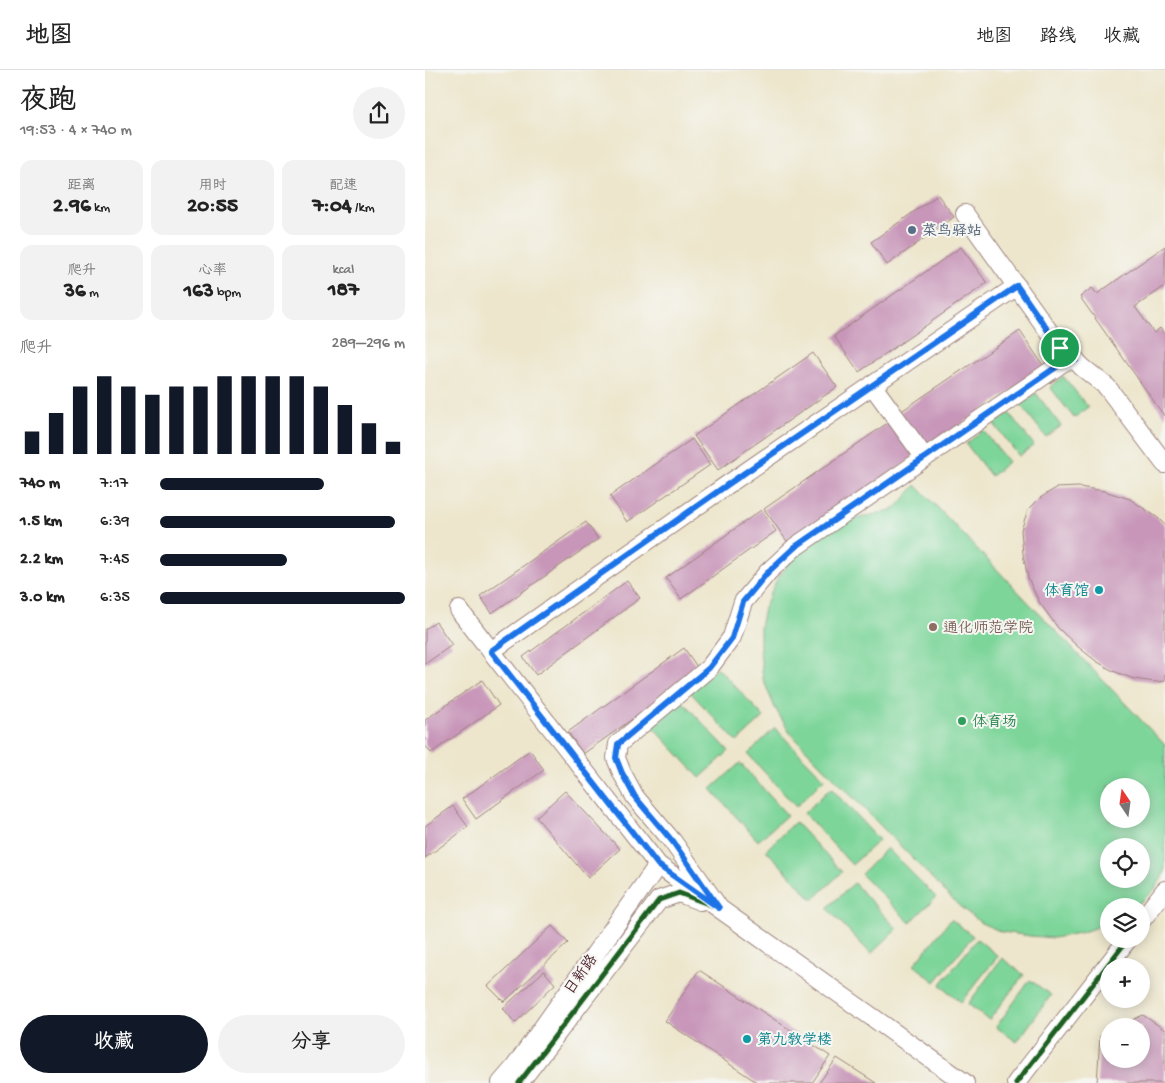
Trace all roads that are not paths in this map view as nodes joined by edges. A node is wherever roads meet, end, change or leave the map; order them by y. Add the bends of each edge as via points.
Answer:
1 (965, 214) dead end
2 (1017, 286) junction
3 (1076, 360) junction
4 (872, 385) junction
5 (925, 458) junction
6 (1165, 464) edge
7 (459, 610) dead end
8 (491, 651) junction
9 (658, 865) junction
10 (1165, 890) edge
11 (719, 908) junction
12 (1150, 909) edge
13 (1120, 948) edge
14 (501, 1083) edge
15 (519, 1083) edge
16 (965, 1083) edge
17 (1016, 1083) edge

1 - 2 street
2 - 3 street via 1060,348
2 - 4 street
3 - 5 street via 1065,361
3 - 6 street via 1107,387
4 - 5 street
4 - 8 street
5 - 11 street via 795,547 768,572 743,602 732,638 709,668 618,744 616,758 635,797 673,842
7 - 8 street
8 - 9 street
9 - 11 street
9 - 14 street, 日新路
10 - 12 street
11 - 15 street via 679,893 659,900
11 - 16 street
13 - 17 street

